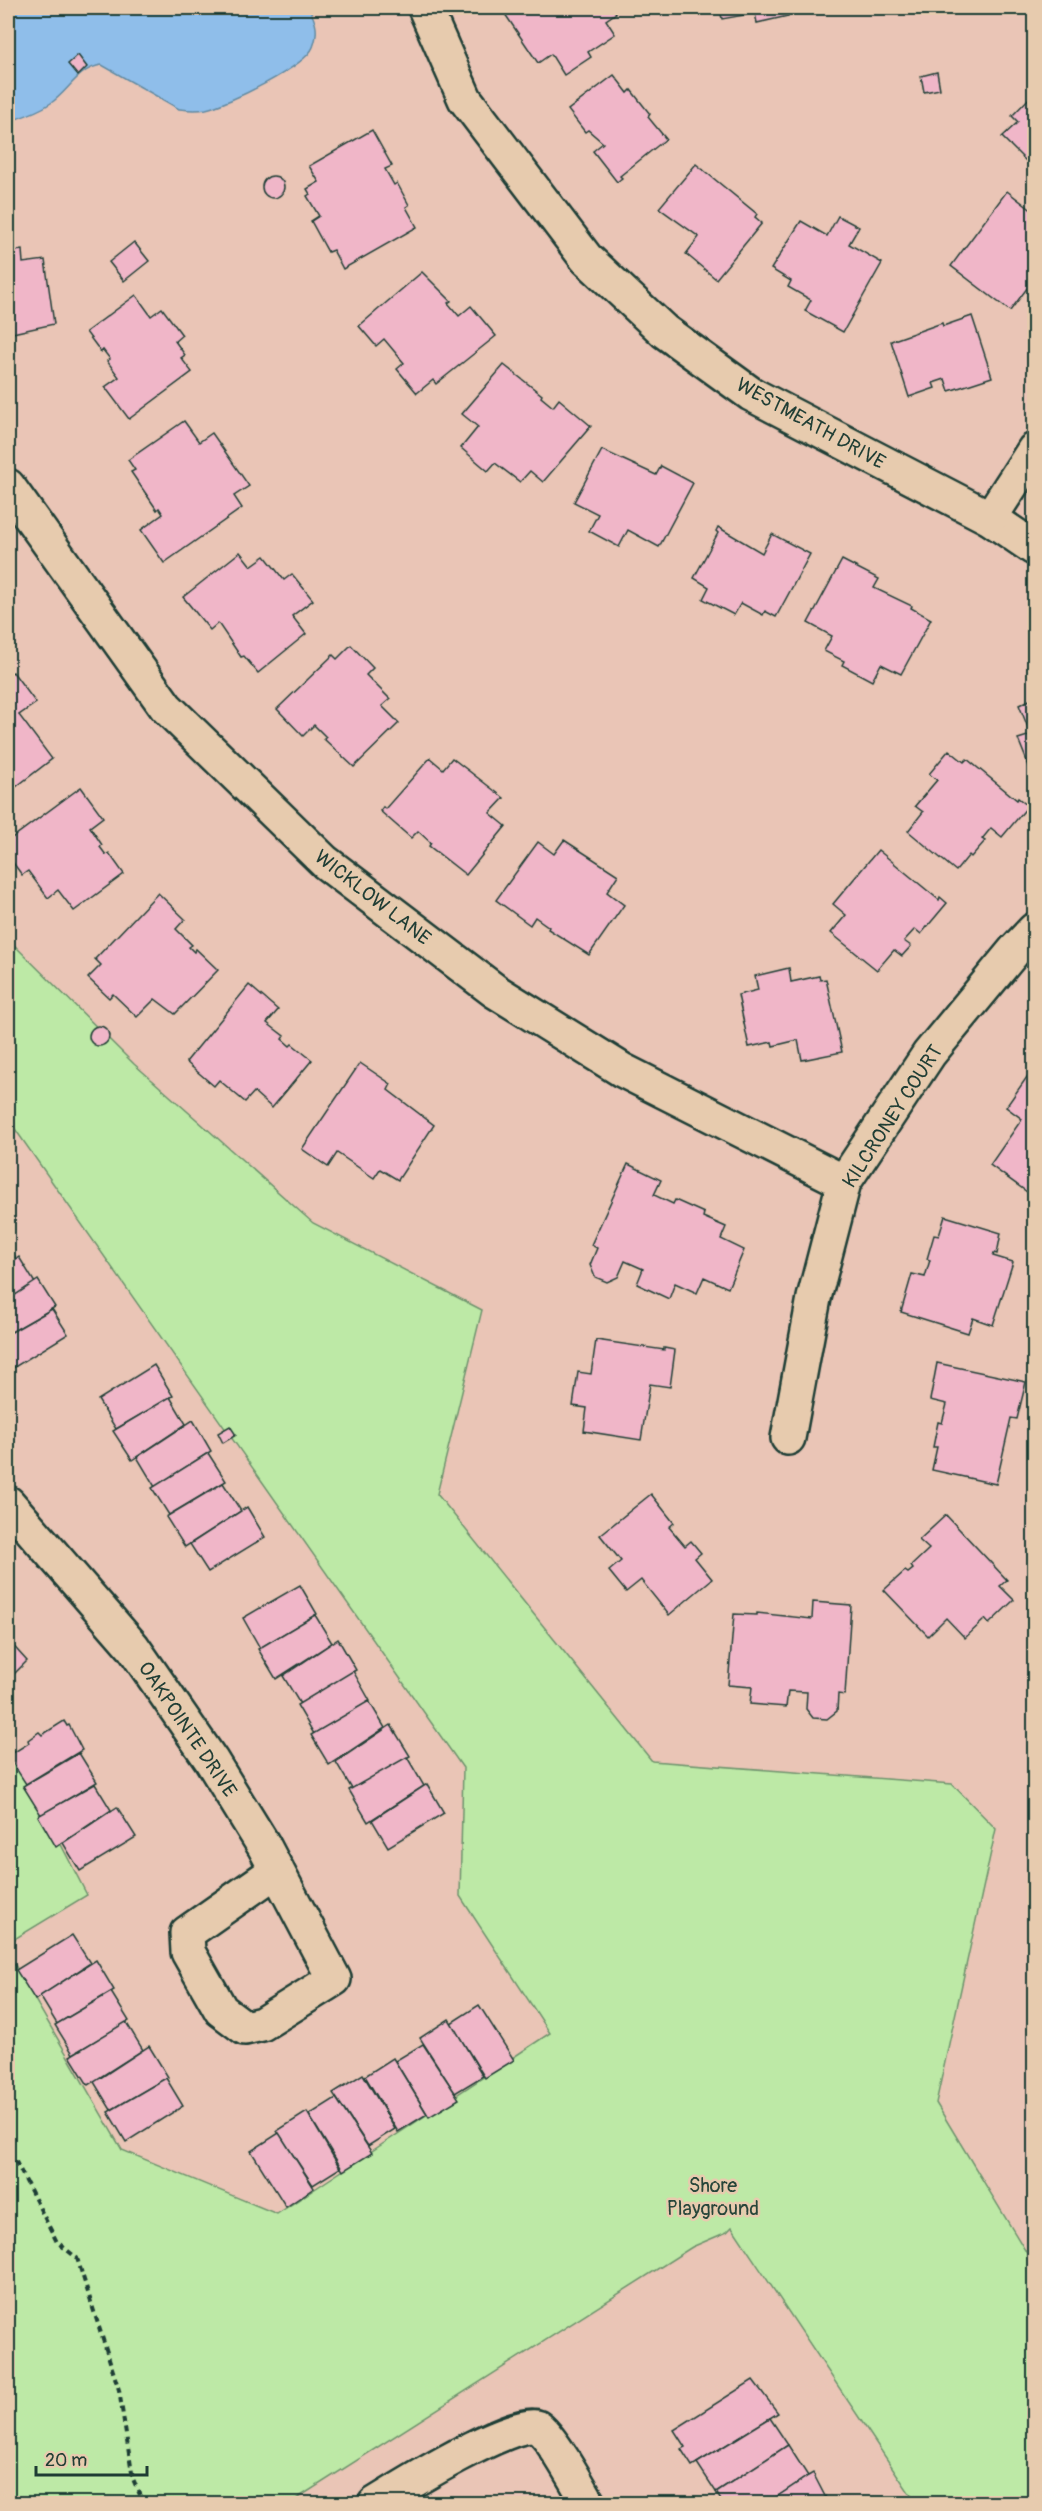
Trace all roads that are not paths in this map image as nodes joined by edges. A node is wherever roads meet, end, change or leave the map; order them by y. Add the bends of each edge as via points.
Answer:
1 (426, 8) edge
2 (1035, 450) edge
3 (8, 486) edge
4 (990, 518) junction
5 (1035, 548) edge
6 (1035, 930) edge
7 (844, 1182) junction
8 (788, 1438) dead end
9 (8, 1503) edge
10 (277, 1870) junction
11 (375, 2504) edge
12 (590, 2504) edge

1 - 4 street, WESTMEATH DRIVE via 465,99 586,258 664,331 751,394
2 - 4 street
3 - 7 street, WICKLOW LANE via 166,707 325,862 495,991 622,1070
4 - 5 street, WESTMEATH DRIVE
6 - 7 street, KILCRONEY COURT via 929,1054
7 - 8 street, KILCRONEY COURT via 814,1298
9 - 10 street, OAKPOINTE DRIVE via 133,1647 211,1760
10 - 10 street, OAKPOINTE DRIVE via 187,1933 188,1952 221,2010 245,2028 262,2024 334,1979
11 - 12 street via 468,2450 511,2430 534,2426 548,2438

